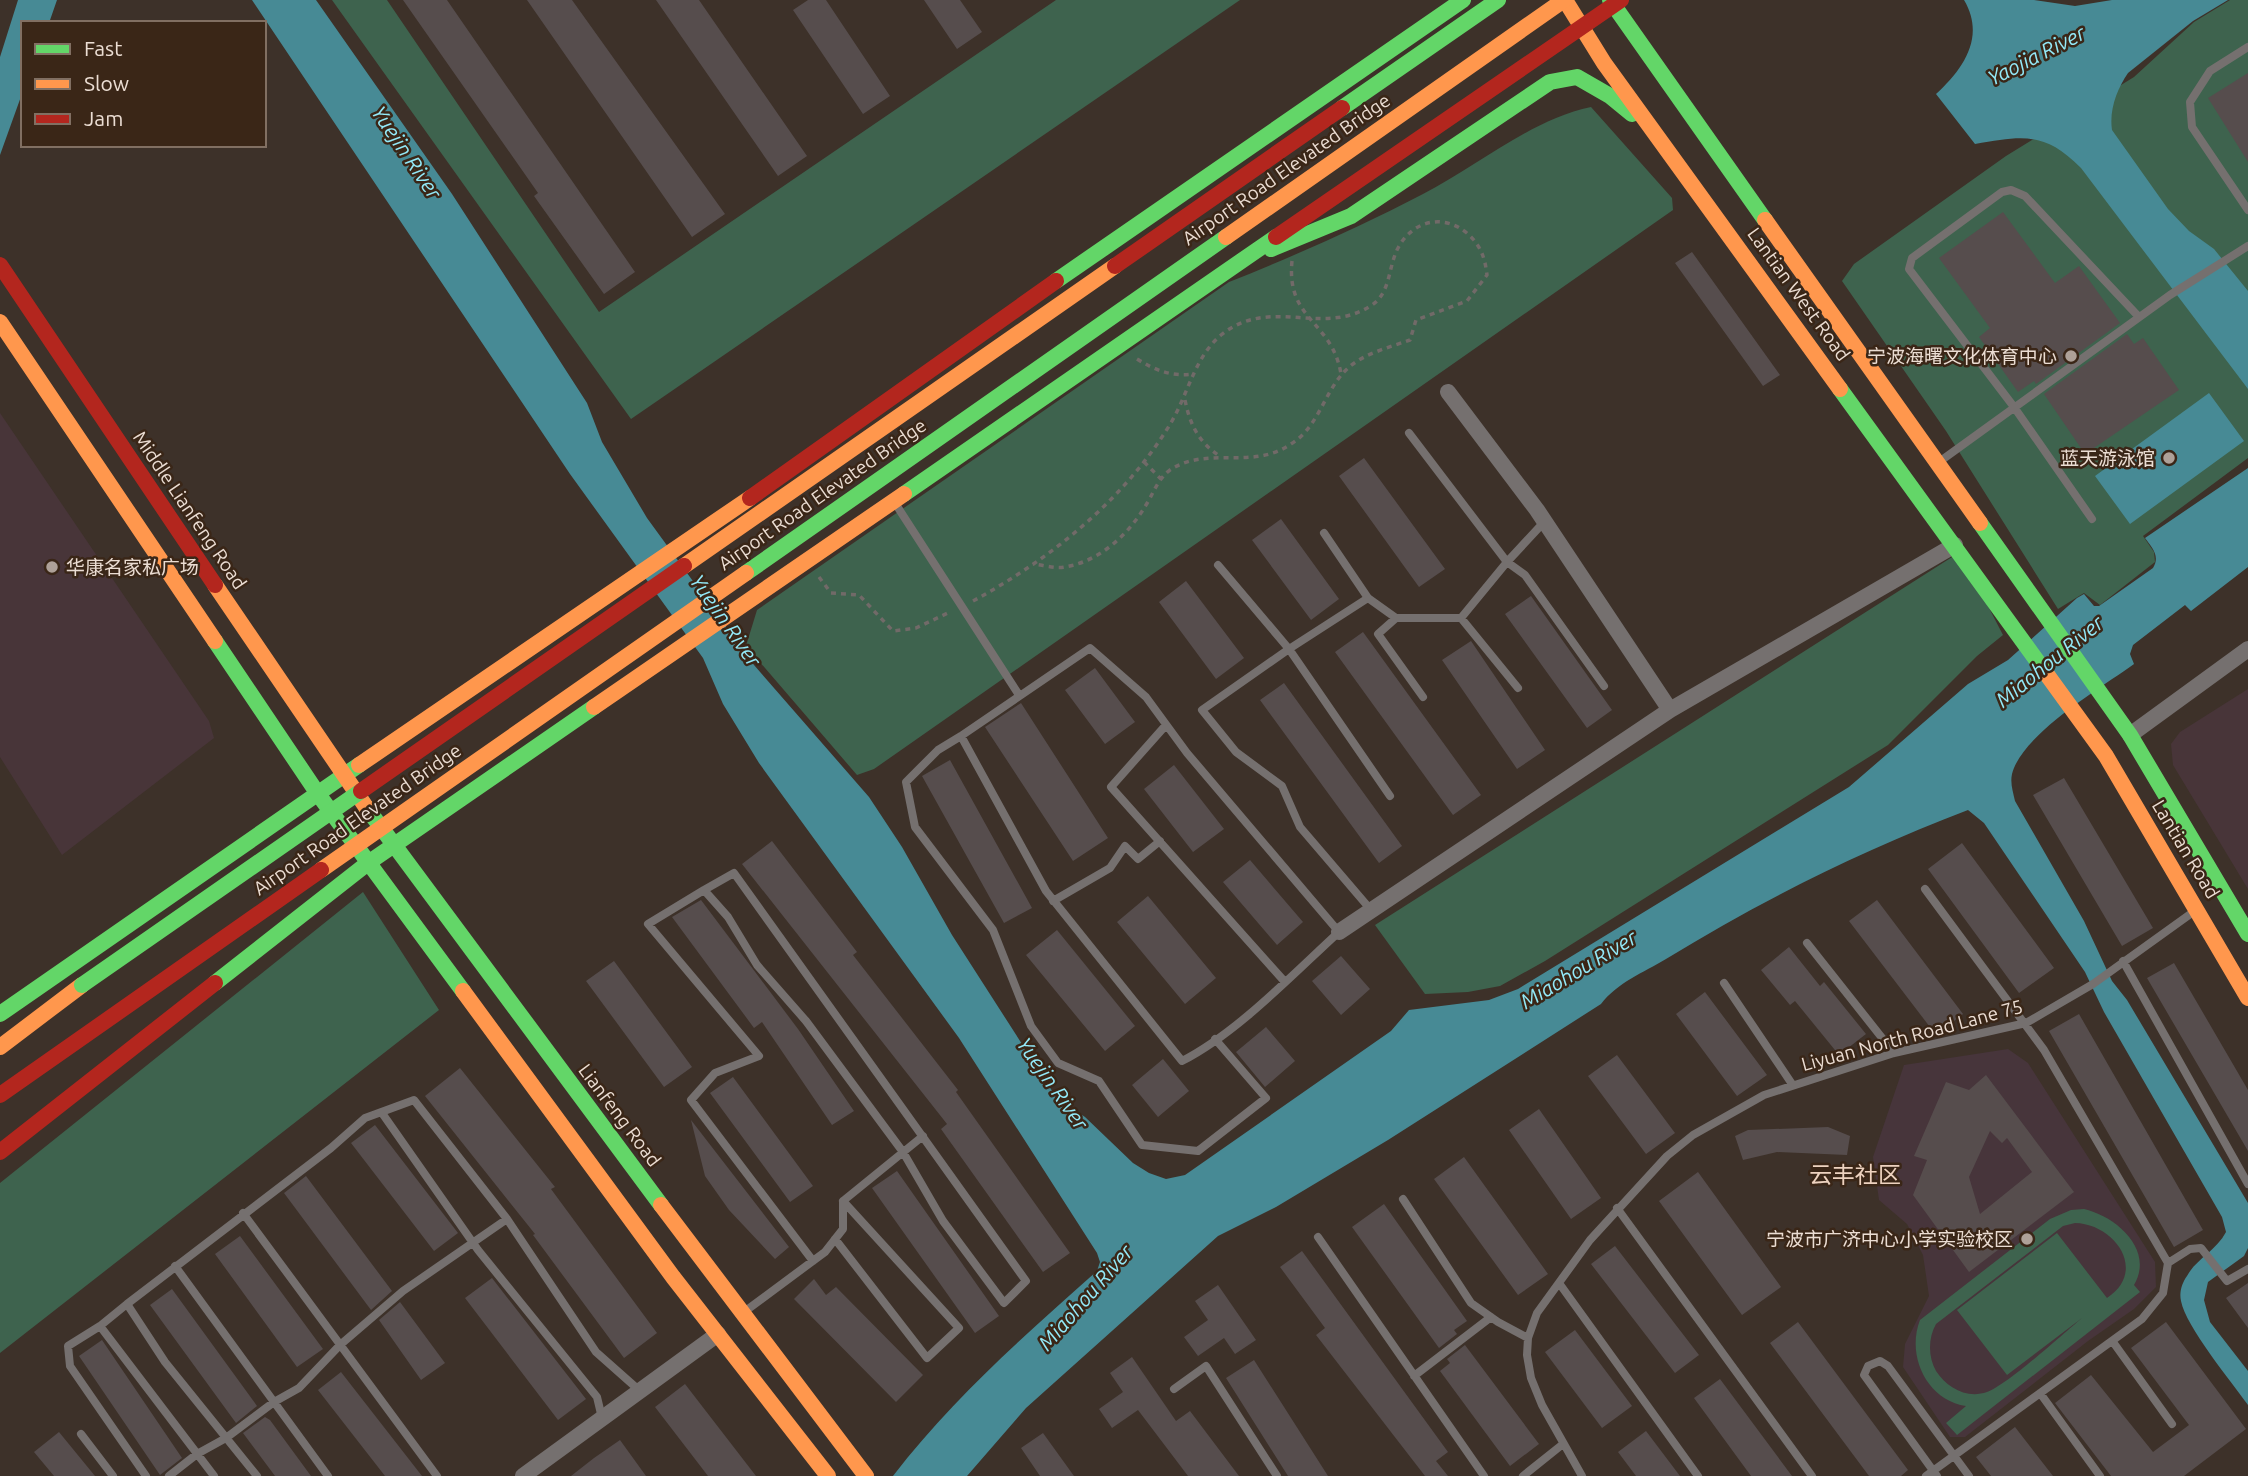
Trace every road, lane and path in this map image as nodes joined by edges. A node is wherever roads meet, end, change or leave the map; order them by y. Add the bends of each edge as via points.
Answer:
1 (1463, 0) edge
2 (1498, 0) edge
3 (1565, 0) edge
4 (1615, 2) edge
5 (1583, 27) junction
6 (2248, 47) edge
7 (1658, 135) junction
8 (2248, 210) edge
9 (2248, 246) edge
10 (1293, 259) dead end
11 (1234, 264) junction
12 (1, 267) edge
13 (2140, 317) junction
14 (1311, 320) junction
15 (0, 322) edge
16 (1137, 359) dead end
17 (1193, 374) junction
18 (1341, 375) junction
19 (1448, 392) dead end
20 (1185, 398) junction
21 (2014, 407) junction
22 (1409, 433) dead end
23 (1223, 458) junction
24 (1939, 461) junction
25 (1144, 462) junction
26 (1161, 479) junction
27 (893, 499) junction
28 (2092, 519) dead end
29 (1545, 521) junction
30 (1324, 533) dead end
31 (1955, 545) junction
32 (1507, 562) junction
33 (1033, 564) junction
34 (1218, 565) dead end
35 (819, 577) dead end
36 (1368, 598) junction
37 (962, 607) junction
38 (1396, 618) junction
39 (1461, 618) junction
40 (2026, 644) joint
41 (1289, 649) junction
42 (2248, 649) edge
43 (1604, 686) dead end
44 (1518, 688) dead end
45 (1019, 695) junction
46 (1423, 697) dead end
47 (2106, 704) joint
48 (1670, 710) junction
49 (1166, 725) junction
50 (2130, 735) junction
51 (961, 736) junction
52 (344, 776) junction
53 (318, 794) junction
54 (1390, 796) dead end
55 (1160, 841) junction
56 (394, 845) junction
57 (369, 863) junction
58 (1925, 889) dead end
59 (704, 890) junction
60 (1054, 901) junction
61 (2197, 909) junction
62 (1371, 910) junction
63 (1339, 932) junction
64 (2248, 934) edge
65 (1807, 943) dead end
66 (2123, 961) junction
67 (1285, 982) junction
68 (1724, 983) dead end
69 (82, 985) junction
70 (2248, 998) edge
71 (0, 1014) edge
72 (2026, 1023) junction
73 (0, 1036) edge
74 (1215, 1039) junction
75 (0, 1047) edge
76 (1894, 1054) junction
77 (1792, 1084) junction
78 (0, 1095) edge
79 (382, 1113) junction
80 (923, 1136) junction
81 (0, 1152) edge
82 (903, 1152) junction
83 (2248, 1184) edge
84 (1403, 1199) dead end
85 (843, 1201) junction
86 (1618, 1208) junction
87 (243, 1213) junction
88 (507, 1219) junction
89 (1318, 1237) dead end
90 (835, 1239) junction
91 (473, 1241) junction
92 (813, 1261) junction
93 (2168, 1264) junction
94 (175, 1266) junction
95 (2248, 1269) edge
96 (1559, 1283) junction
97 (127, 1304) junction
98 (741, 1313) junction
99 (1491, 1317) junction
100 (100, 1326) junction
101 (718, 1334) junction
102 (1528, 1338) junction
103 (2113, 1342) junction
104 (341, 1345) junction
105 (1414, 1376) junction
106 (1174, 1389) dead end
107 (640, 1391) junction
108 (2040, 1393) junction
109 (274, 1402) junction
110 (602, 1418) junction
111 (2172, 1424) dead end
112 (81, 1434) dead end
113 (226, 1438) junction
114 (1563, 1444) junction
115 (197, 1454) junction
116 (1955, 1456) junction
117 (1933, 1474) edge
118 (113, 1476) edge
119 (146, 1476) edge
120 (169, 1476) edge
121 (214, 1476) edge
122 (257, 1476) edge
123 (328, 1476) edge
124 (437, 1476) edge
125 (523, 1476) edge
126 (828, 1476) edge
127 (866, 1476) edge
128 (1277, 1476) edge
129 (1484, 1476) edge
130 (1523, 1476) edge
131 (1582, 1476) edge
132 (1698, 1476) edge
133 (1812, 1476) edge
134 (1969, 1476) edge
135 (2100, 1476) edge

1 - 52 main road via 695,537
2 - 69 main road, Airport Road Elevated Bridge, bridge
3 - 5 main road, Lantian West Road
3 - 78 main road, Airport Road Elevated Bridge, bridge
4 - 5 main road
4 - 24 main road, Lantian West Road
5 - 7 main road, Lantian West Road
5 - 11 main road
6 - 8 lane via 2210,71 2190,102 2192,127
7 - 11 main road via 1610,96 1577,77 1550,82 1351,216
7 - 31 main road, Lantian West Road
9 - 13 lane
10 - 14 path via 1290,281 1295,299
11 - 27 main road
12 - 52 main road, Middle Lianfeng Road
13 - 21 lane
13 - 21 lane via 2025,195 2002,192 1912,258 1909,269
14 - 17 path via 1279,314 1257,316 1223,334 1206,350
14 - 18 path via 1336,353
14 - 18 path via 1349,316 1374,304 1386,289 1399,246 1430,220 1448,221 1479,244 1487,275 1467,301 1416,320 1410,340 1367,357
15 - 53 main road
16 - 17 path via 1156,370
17 - 20 path
18 - 23 path via 1325,406 1292,444 1264,457
19 - 29 street
20 - 23 path via 1194,429
20 - 25 path
21 - 24 lane
21 - 28 lane
22 - 32 lane
23 - 26 path via 1191,459
24 - 47 main road, Lantian West Road
25 - 26 path
25 - 33 path via 1080,528
26 - 33 path via 1130,529 1092,558 1063,568
27 - 37 lane
27 - 56 main road
29 - 32 lane
29 - 48 street
30 - 36 lane
31 - 40 main road, Lantian West Road
31 - 48 street
32 - 39 lane
32 - 43 lane via 1524,575
33 - 37 path
34 - 41 lane
35 - 37 path via 831,593 859,595 893,631 916,628
36 - 38 lane
36 - 41 lane
37 - 45 lane
38 - 39 lane
38 - 46 lane via 1378,634
39 - 44 lane
40 - 61 main road, Lantian Road via 2106,756
41 - 54 lane
41 - 62 lane via 1202,710 1236,752 1282,786 1300,827
42 - 50 street
45 - 49 lane via 1090,648 1146,697
45 - 51 lane
47 - 50 main road, Lantian Road
48 - 62 street
49 - 55 lane via 1111,787
49 - 63 lane
50 - 64 main road, Lantian Road
51 - 60 lane
51 - 74 lane via 938,750 906,782 915,827 993,930 1031,1026 1058,1063 1099,1081 1142,1145 1198,1151 1266,1098
52 - 53 main road
52 - 56 main road, Lianfeng Road
53 - 57 main road
53 - 71 main road
55 - 60 lane via 1138,859 1125,846 1110,868
55 - 67 lane
56 - 57 main road
56 - 98 main road, Lianfeng Road
57 - 81 main road
57 - 101 main road
58 - 72 lane
59 - 80 lane via 734,873
59 - 82 lane
59 - 92 lane via 648,924 759,1056 715,1073 691,1100
60 - 74 lane via 1182,1061
61 - 66 lane, Liyuan North Road Lane 75
61 - 70 main road, Lantian Road
62 - 63 street
63 - 67 lane
65 - 76 lane
66 - 72 lane, Liyuan North Road Lane 75
66 - 83 lane
67 - 74 lane
68 - 77 lane
69 - 73 main road
69 - 75 main road, Airport Road Elevated Bridge
72 - 76 lane, Liyuan North Road Lane 75
72 - 93 lane
76 - 77 lane, Liyuan North Road Lane 75
77 - 86 lane, Liyuan North Road Lane 75 via 1764,1094 1693,1135
79 - 87 lane via 365,1118
79 - 88 lane via 414,1100
79 - 91 lane
80 - 82 lane
80 - 82 lane via 1026,1281 1004,1303 943,1221
82 - 85 lane
84 - 99 lane via 1471,1303
85 - 90 lane via 843,1229
85 - 90 lane via 959,1328 927,1358
86 - 96 lane, Liyuan North Road Lane 75
86 - 133 lane
87 - 94 lane
87 - 104 lane
88 - 91 lane
88 - 107 lane via 596,1352
89 - 105 lane
90 - 92 lane
91 - 104 lane via 403,1291
91 - 110 lane via 597,1397
92 - 98 lane
93 - 95 lane via 2190,1249 2202,1248 2227,1281
93 - 103 lane via 2164,1293 2142,1319
94 - 97 lane
94 - 109 lane
96 - 102 lane, Liyuan North Road Lane 75 via 1537,1313
96 - 132 lane
97 - 100 lane
97 - 113 lane via 165,1362
98 - 127 main road, Lianfeng Road
99 - 102 lane
99 - 105 lane
100 - 115 lane
100 - 119 lane via 68,1346 70,1366
101 - 107 street
101 - 126 main road
102 - 114 lane, Liyuan North Road Lane 75 via 1531,1378
103 - 108 lane
103 - 111 lane
104 - 109 lane via 299,1388
104 - 124 lane
105 - 129 lane
106 - 128 lane via 1206,1366
107 - 110 street
108 - 116 lane
108 - 135 lane
109 - 113 lane
109 - 123 lane
110 - 125 street
112 - 118 lane
113 - 115 lane
113 - 122 lane
114 - 130 lane
114 - 131 lane, Liyuan North Road Lane 75
115 - 120 lane
115 - 121 lane
116 - 117 lane
116 - 117 lane via 1888,1366 1880,1361 1868,1366 1864,1375
116 - 134 lane

